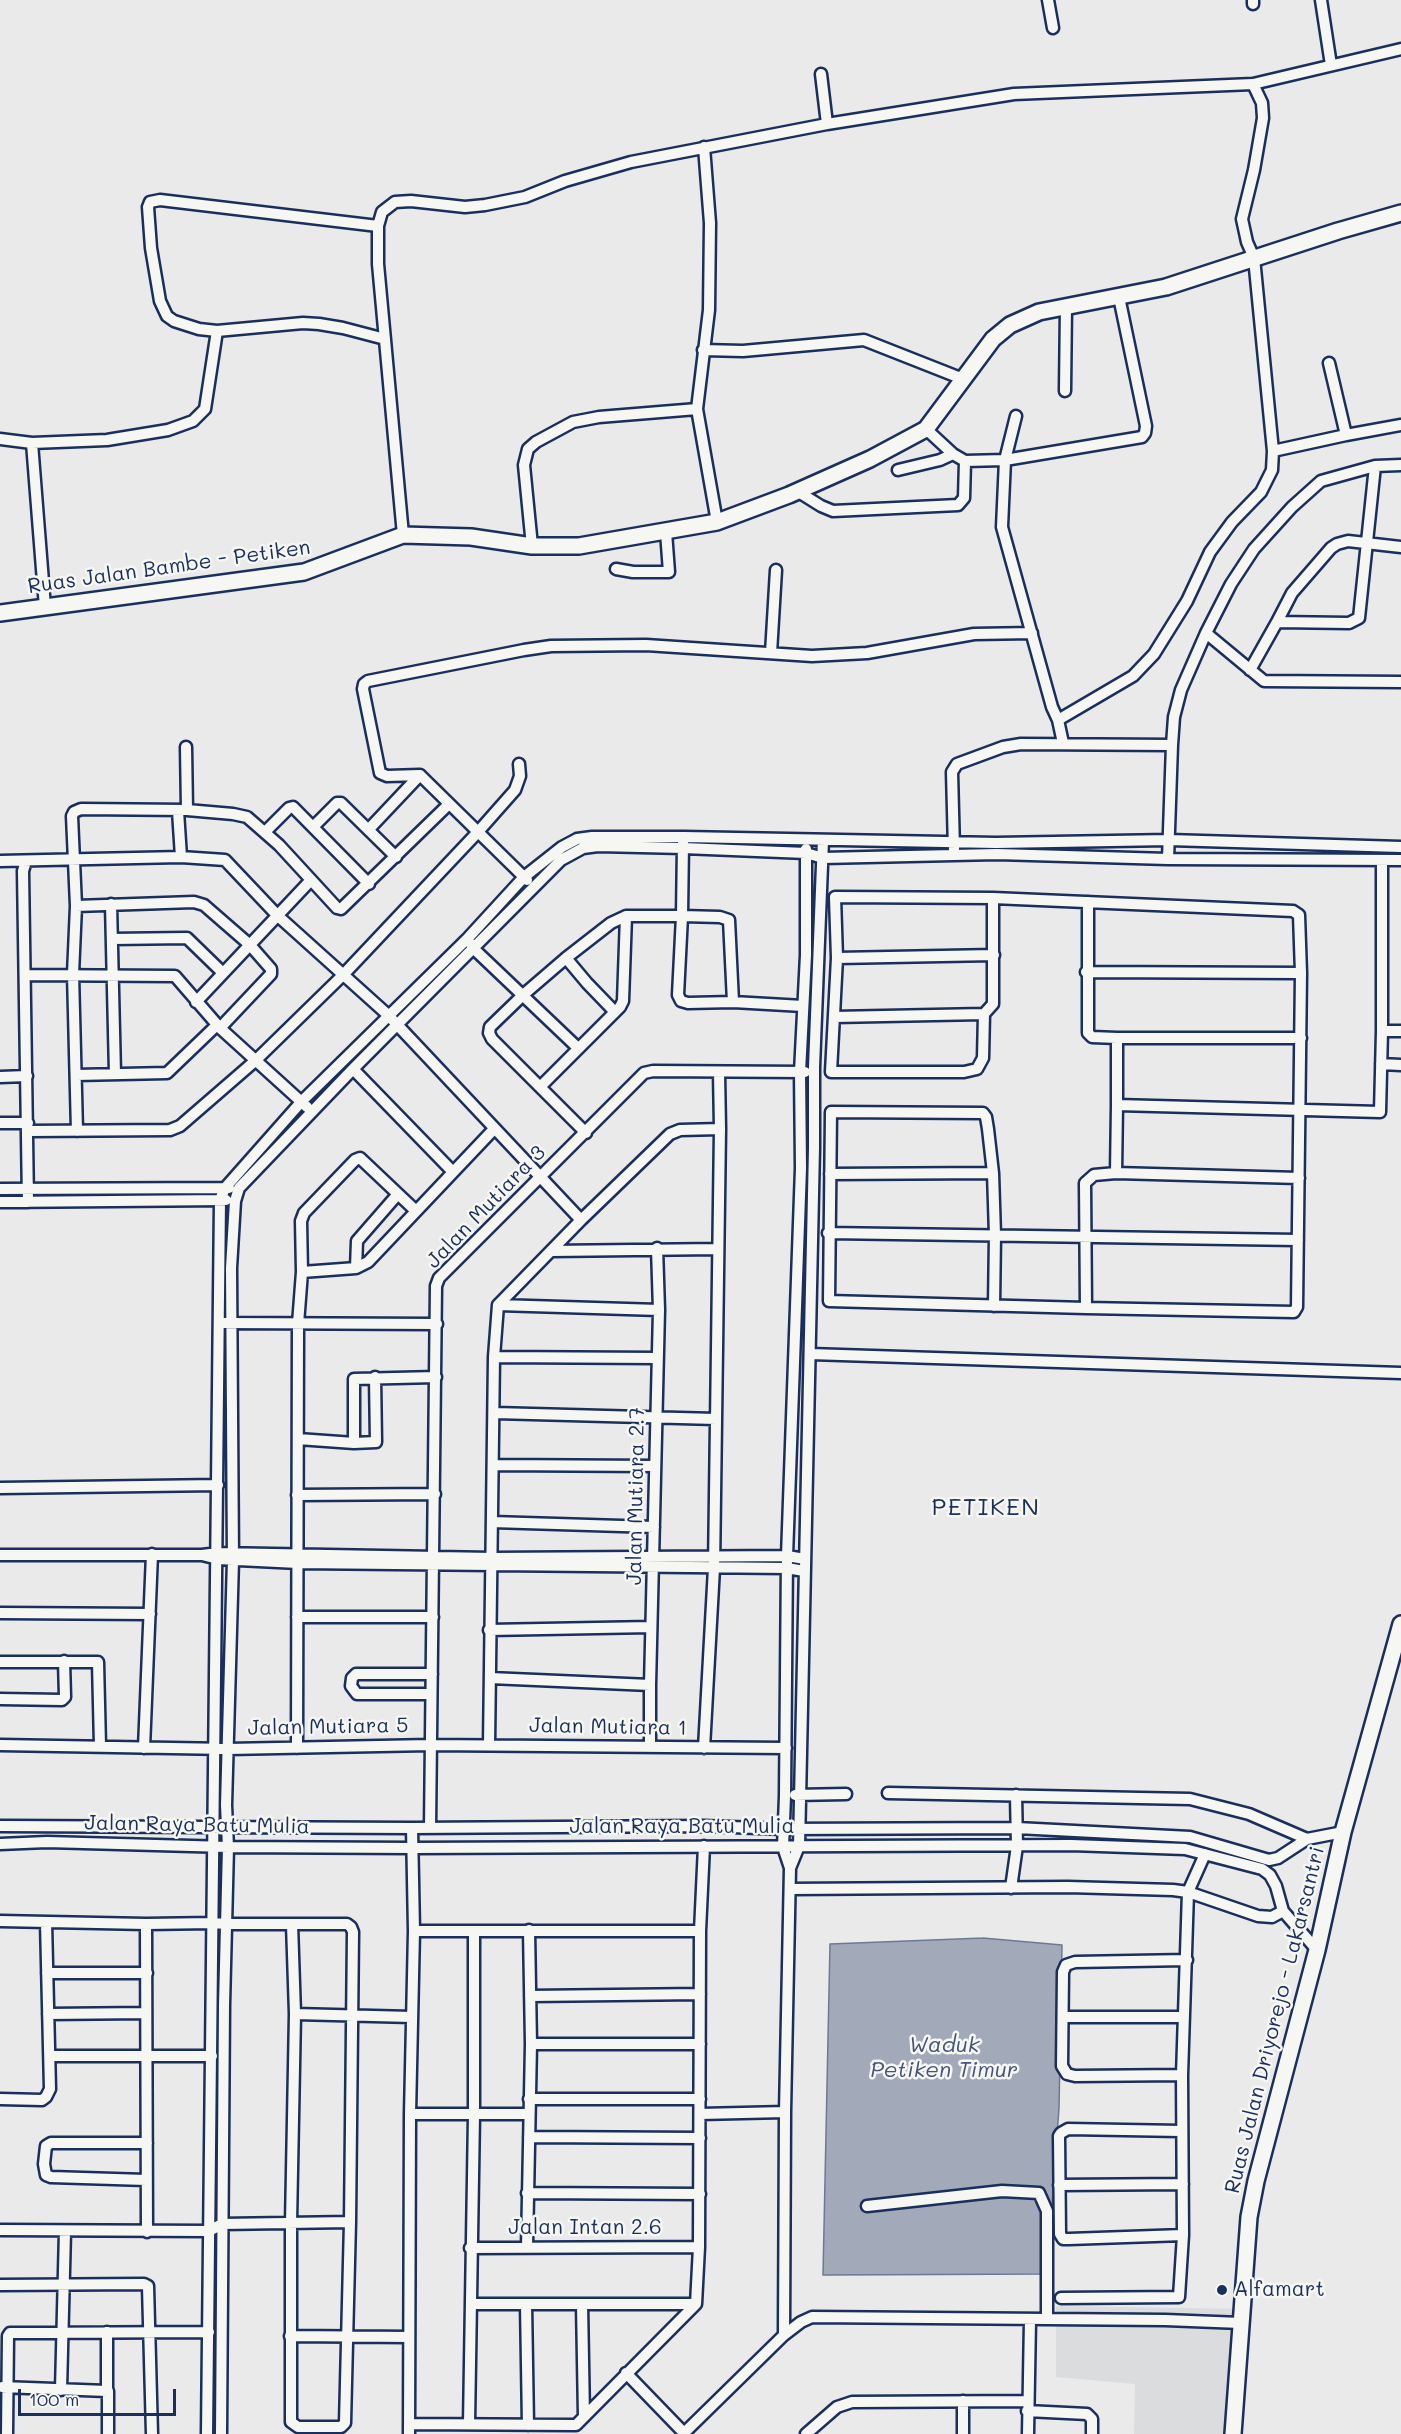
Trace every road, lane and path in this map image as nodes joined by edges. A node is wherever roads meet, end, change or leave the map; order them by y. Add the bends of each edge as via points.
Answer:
1 (1048, 0) edge
2 (1321, 0) edge
3 (1053, 28) dead end
4 (1401, 49) edge
5 (1331, 65) junction
6 (821, 74) dead end
7 (1253, 84) junction
8 (827, 124) junction
9 (704, 147) junction
10 (1401, 213) edge
11 (378, 226) junction
12 (1254, 258) junction
13 (1119, 297) junction
14 (1066, 306) junction
15 (217, 331) junction
16 (385, 339) junction
17 (703, 350) junction
18 (1329, 363) dead end
19 (963, 379) junction
20 (1065, 391) dead end
21 (697, 409) junction
22 (1016, 416) dead end
23 (1401, 425) edge
24 (926, 429) junction
25 (1346, 435) junction
26 (0, 439) edge
27 (32, 443) junction
28 (1273, 451) junction
29 (952, 454) junction
30 (965, 460) junction
31 (1005, 460) junction
32 (1401, 465) edge
33 (1375, 466) junction
34 (898, 470) dead end
35 (797, 490) junction
36 (717, 522) junction
37 (666, 532) junction
38 (403, 535) junction
39 (1368, 543) junction
40 (532, 546) junction
41 (1401, 547) edge
42 (616, 569) dead end
43 (776, 570) dead end
44 (45, 607) junction
45 (0, 613) edge
46 (1277, 622) junction
47 (1032, 633) junction
48 (1206, 633) junction
49 (771, 653) junction
50 (1250, 670) junction
51 (1401, 682) edge
52 (1058, 720) junction
53 (1063, 743) junction
54 (1172, 745) junction
55 (186, 747) dead end
56 (519, 764) dead end
57 (420, 775) junction
58 (449, 804) junction
59 (182, 811) junction
60 (314, 827) junction
61 (369, 830) junction
62 (265, 832) junction
63 (477, 833) junction
64 (806, 840) junction
65 (823, 840) junction
66 (1169, 840) junction
67 (683, 842) junction
68 (1401, 847) edge
69 (954, 848) junction
70 (996, 849) junction
71 (806, 853) junction
72 (396, 856) junction
73 (181, 857) junction
74 (823, 858) junction
75 (74, 859) junction
76 (1168, 859) junction
77 (1382, 860) junction
78 (1401, 860) edge
79 (0, 861) edge
80 (26, 861) junction
81 (524, 877) junction
82 (311, 880) junction
83 (369, 884) junction
84 (534, 886) junction
85 (993, 898) junction
86 (1088, 902) junction
87 (111, 904) junction
88 (76, 906) junction
89 (278, 916) junction
90 (626, 916) junction
91 (682, 916) junction
92 (468, 938) junction
93 (112, 939) junction
94 (250, 945) junction
95 (474, 949) junction
96 (994, 955) junction
97 (837, 957) junction
98 (566, 958) junction
99 (224, 972) junction
100 (1086, 972) junction
101 (1301, 973) junction
102 (73, 974) junction
103 (25, 975) junction
104 (112, 975) junction
105 (343, 975) junction
106 (523, 995) junction
107 (196, 1002) junction
108 (733, 1002) junction
109 (803, 1006) junction
110 (614, 1011) junction
111 (984, 1014) junction
112 (388, 1016) junction
113 (834, 1017) junction
114 (396, 1025) junction
115 (219, 1026) junction
116 (1382, 1031) junction
117 (1401, 1031) edge
118 (1117, 1038) junction
119 (1300, 1038) junction
120 (578, 1048) junction
121 (255, 1061) junction
122 (1382, 1064) junction
123 (1401, 1065) edge
124 (353, 1069) junction
125 (718, 1072) junction
126 (800, 1072) junction
127 (815, 1072) junction
128 (115, 1074) junction
129 (76, 1075) junction
130 (27, 1076) junction
131 (0, 1077) edge
132 (540, 1087) junction
133 (302, 1101) junction
134 (1118, 1105) junction
135 (1300, 1111) junction
136 (312, 1112) junction
137 (0, 1123) edge
138 (28, 1127) junction
139 (494, 1129) junction
140 (720, 1129) junction
141 (77, 1131) junction
142 (586, 1133) junction
143 (453, 1172) junction
144 (993, 1173) junction
145 (1116, 1173) junction
146 (830, 1174) junction
147 (542, 1177) junction
148 (1299, 1178) junction
149 (28, 1188) junction
150 (225, 1188) junction
151 (239, 1188) junction
152 (0, 1189) edge
153 (398, 1194) junction
154 (220, 1200) junction
155 (235, 1201) junction
156 (0, 1202) edge
157 (28, 1202) junction
158 (416, 1211) junction
159 (581, 1220) junction
160 (828, 1233) junction
161 (995, 1235) junction
162 (1087, 1237) junction
163 (1298, 1240) junction
164 (657, 1248) junction
165 (717, 1249) junction
166 (551, 1251) junction
167 (356, 1268) junction
168 (302, 1272) junction
169 (498, 1305) junction
170 (994, 1306) junction
171 (1086, 1308) junction
172 (659, 1310) junction
173 (226, 1323) junction
174 (298, 1324) junction
175 (436, 1324) junction
176 (810, 1354) junction
177 (494, 1357) junction
178 (657, 1358) junction
179 (1401, 1373) edge
180 (375, 1377) junction
181 (436, 1377) junction
182 (495, 1413) junction
183 (658, 1418) junction
184 (716, 1419) junction
185 (298, 1439) junction
186 (354, 1443) junction
187 (493, 1465) junction
188 (655, 1466) junction
189 (218, 1485) junction
190 (0, 1488) edge
191 (435, 1494) junction
192 (297, 1495) junction
193 (492, 1522) junction
194 (654, 1527) junction
195 (152, 1554) junction
196 (0, 1555) edge
197 (218, 1556) junction
198 (233, 1556) junction
199 (715, 1556) junction
200 (298, 1559) junction
201 (805, 1559) junction
202 (434, 1561) junction
203 (492, 1561) junction
204 (654, 1562) junction
205 (787, 1562) junction
206 (714, 1568) junction
207 (804, 1571) junction
208 (0, 1613) edge
209 (150, 1614) junction
210 (297, 1617) junction
211 (433, 1617) junction
212 (1401, 1624) edge
213 (651, 1628) junction
214 (489, 1630) junction
215 (64, 1661) junction
216 (0, 1662) edge
217 (432, 1674) junction
218 (490, 1678) junction
219 (650, 1685) junction
220 (431, 1694) junction
221 (0, 1699) edge
222 (0, 1745) edge
223 (430, 1745) junction
224 (489, 1745) junction
225 (100, 1746) junction
226 (650, 1746) junction
227 (144, 1748) junction
228 (297, 1748) junction
229 (704, 1748) junction
230 (786, 1748) junction
231 (214, 1749) junction
232 (228, 1749) junction
233 (888, 1793) dead end
234 (846, 1794) dead end
235 (800, 1795) junction
236 (1016, 1795) junction
237 (785, 1796) junction
238 (0, 1826) edge
239 (227, 1826) junction
240 (213, 1827) junction
241 (412, 1828) junction
242 (430, 1828) junction
243 (1017, 1828) junction
244 (784, 1829) junction
245 (799, 1829) junction
246 (1343, 1832) junction
247 (1307, 1839) junction
248 (0, 1844) edge
249 (213, 1845) junction
250 (704, 1846) junction
251 (799, 1846) junction
252 (1017, 1846) junction
253 (228, 1847) junction
254 (783, 1847) junction
255 (413, 1848) junction
256 (1205, 1854) junction
257 (790, 1868) junction
258 (1011, 1888) junction
259 (790, 1889) junction
260 (1188, 1892) junction
261 (1283, 1911) junction
262 (0, 1922) edge
263 (46, 1922) junction
264 (212, 1923) junction
265 (146, 1924) junction
266 (226, 1924) junction
267 (292, 1924) junction
268 (529, 1930) junction
269 (700, 1930) junction
270 (414, 1931) junction
271 (474, 1931) junction
272 (1317, 1950) junction
273 (1187, 1960) junction
274 (147, 1972) junction
275 (47, 1973) junction
276 (700, 1994) junction
277 (530, 1996) junction
278 (146, 2013) junction
279 (48, 2014) junction
280 (295, 2014) junction
281 (351, 2016) junction
282 (412, 2017) junction
283 (1063, 2017) junction
284 (1184, 2017) junction
285 (531, 2044) junction
286 (700, 2044) junction
287 (50, 2056) junction
288 (146, 2056) junction
289 (212, 2056) junction
290 (1182, 2075) junction
291 (0, 2099) edge
292 (529, 2099) junction
293 (700, 2099) junction
294 (785, 2112) junction
295 (410, 2114) junction
296 (529, 2114) junction
297 (700, 2114) junction
298 (474, 2115) junction
299 (1181, 2132) junction
300 (529, 2137) junction
301 (699, 2138) junction
302 (147, 2143) junction
303 (146, 2180) junction
304 (1183, 2184) junction
305 (1059, 2185) junction
306 (527, 2193) junction
307 (700, 2194) junction
308 (867, 2206) dead end
309 (350, 2222) junction
310 (291, 2223) junction
311 (222, 2224) junction
312 (0, 2230) edge
313 (65, 2231) junction
314 (209, 2231) junction
315 (147, 2232) junction
316 (1183, 2235) junction
317 (527, 2247) junction
318 (699, 2247) junction
319 (470, 2248) junction
320 (0, 2285) edge
321 (63, 2285) junction
322 (1061, 2298) dead end
323 (471, 2304) junction
324 (526, 2304) junction
325 (582, 2304) junction
326 (696, 2304) junction
327 (1047, 2319) junction
328 (1030, 2320) junction
329 (1241, 2323) junction
330 (107, 2332) junction
331 (209, 2332) junction
332 (149, 2333) junction
333 (63, 2334) junction
334 (784, 2335) junction
335 (290, 2336) junction
336 (347, 2337) junction
337 (409, 2337) junction
338 (626, 2373) junction
339 (3, 2387) edge
340 (61, 2390) junction
341 (108, 2391) junction
342 (963, 2401) junction
343 (1027, 2406) junction
344 (584, 2417) junction
345 (469, 2424) junction
346 (528, 2426) junction
347 (409, 2429) edge
348 (7, 2434) edge
349 (108, 2434) edge
350 (152, 2434) edge
351 (207, 2434) edge
352 (221, 2434) edge
353 (684, 2434) edge
354 (806, 2434) edge
355 (963, 2434) edge
356 (1028, 2434) edge
357 (1092, 2434) edge
358 (1233, 2434) edge

1 - 3 street
2 - 5 street
4 - 5 street
5 - 7 street
6 - 8 street
7 - 8 street via 1014,94
7 - 12 street via 1262,103 1263,118 1242,219
8 - 9 street
9 - 11 street via 631,162 525,197 484,205 395,202 382,212
9 - 17 street via 710,223 709,310
10 - 12 main road, Ruas Jalan Bambe - Petiken
11 - 15 street via 220,206 150,202 151,248 164,311 182,325
11 - 16 street
12 - 13 main road, Ruas Jalan Bambe - Petiken via 1166,287
12 - 28 street
13 - 14 main road, Ruas Jalan Bambe - Petiken
13 - 31 street via 1145,433 1138,439
14 - 19 main road, Ruas Jalan Bambe - Petiken via 1010,325 993,339
14 - 20 street
15 - 16 street via 303,323
15 - 27 street via 205,410 193,421 168,430 107,440
16 - 38 street
17 - 19 street via 743,351 864,340
17 - 21 street
18 - 25 street
19 - 24 main road, Ruas Jalan Bambe - Petiken
21 - 36 street
21 - 40 street via 573,422 536,442 528,449 524,471
22 - 31 street
23 - 25 street
24 - 29 street
24 - 35 main road, Ruas Jalan Bambe - Petiken via 870,459
25 - 28 street
26 - 27 street
27 - 44 street
28 - 52 street via 1272,471 1262,492 1232,522 1210,552 1187,601 1154,654 1132,676
29 - 30 street
29 - 34 street
30 - 31 street
30 - 35 street via 964,498 958,506 833,511
31 - 47 street via 1002,526
32 - 33 street
33 - 39 street
33 - 48 street via 1321,481 1292,507 1254,549
35 - 36 main road, Ruas Jalan Bambe - Petiken
36 - 37 main road, Ruas Jalan Bambe - Petiken
37 - 40 main road, Ruas Jalan Bambe - Petiken via 579,546
37 - 42 street via 669,572
38 - 40 main road, Ruas Jalan Bambe - Petiken via 471,537
38 - 44 main road, Ruas Jalan Bambe - Petiken via 304,572
39 - 41 street
39 - 46 street via 1348,541 1331,548 1292,593
39 - 46 street via 1357,621
43 - 49 street
44 - 45 main road, Ruas Jalan Bambe - Petiken
46 - 50 street
47 - 49 street via 974,634 867,653
47 - 52 street
48 - 50 street
48 - 54 street via 1181,690
49 - 57 street via 603,644 551,646 368,681 363,689 380,773
50 - 51 street via 1271,682
52 - 53 street
53 - 54 street
53 - 69 street via 1002,747 957,764 952,772
54 - 66 street
55 - 59 street
56 - 63 street via 515,790
57 - 58 street
57 - 61 street
58 - 63 street
58 - 72 street
59 - 62 street via 240,815
59 - 73 street
59 - 75 street via 77,810 72,816
60 - 61 street via 340,803
60 - 62 street via 293,807
60 - 83 street
61 - 72 street
62 - 82 street
63 - 81 street
63 - 105 street
64 - 65 street
64 - 67 street
64 - 71 street
65 - 69 street
65 - 74 street
66 - 68 street
66 - 70 street
66 - 76 street
67 - 71 street
67 - 81 street via 577,839
67 - 84 street via 583,848 561,860
67 - 91 street
69 - 70 street
69 - 74 street
70 - 76 street
71 - 74 street
71 - 109 street
72 - 83 street
73 - 75 street
73 - 89 street via 225,860
74 - 127 street
75 - 80 street
75 - 88 street
76 - 77 street
77 - 78 street
77 - 116 street
79 - 80 street
80 - 103 street
81 - 84 street
81 - 92 street
82 - 83 street via 341,909
82 - 89 street
84 - 95 street
85 - 86 street
85 - 96 street
85 - 97 street via 835,897
86 - 100 street
86 - 101 street via 1293,911 1299,915
87 - 88 street
87 - 93 street
87 - 94 street via 201,902
88 - 102 street
89 - 94 street
89 - 105 street
90 - 91 street
90 - 98 street
90 - 110 street via 623,1001
91 - 108 street via 720,917 730,922
91 - 108 street via 678,995 681,1001
92 - 95 street
92 - 112 street
93 - 99 street via 187,938
93 - 104 street
94 - 99 street
94 - 115 street via 271,974
95 - 106 street
95 - 114 street
96 - 97 street
96 - 111 street via 993,1004
97 - 113 street
98 - 106 street
98 - 110 street
99 - 107 street
100 - 101 street
100 - 118 street via 1088,1033 1092,1037
101 - 119 street
102 - 103 street
102 - 104 street
102 - 129 street
103 - 130 street
104 - 107 street via 175,976
104 - 128 street
105 - 112 street
105 - 121 street
106 - 120 street
106 - 132 street via 490,1027 489,1033
107 - 115 street
108 - 109 street
109 - 126 street
110 - 120 street
111 - 113 street
111 - 113 street via 983,1058 977,1069 964,1072 831,1071
112 - 114 street
112 - 133 street
114 - 124 street
114 - 139 street
115 - 121 street
115 - 128 street via 167,1073
116 - 117 street
116 - 122 street
118 - 119 street
118 - 134 street
119 - 135 street
120 - 132 street
121 - 133 street
121 - 141 street via 175,1129
122 - 123 street
122 - 135 street via 1380,1112
124 - 136 street
124 - 143 street
125 - 126 street, Jalan Mutiara 3
125 - 140 street
125 - 142 street, Jalan Mutiara 3 via 648,1071
126 - 127 street, Jalan Mutiara 3
126 - 205 street via 801,1168
127 - 176 street
128 - 129 street
129 - 141 street
130 - 131 street
130 - 138 street
132 - 142 street
133 - 136 street
133 - 150 street
134 - 135 street
134 - 145 street
135 - 148 street
136 - 151 street
137 - 138 street
138 - 141 street
138 - 149 street
139 - 143 street
139 - 147 street
140 - 159 street via 673,1131
140 - 165 street
142 - 147 street, Jalan Mutiara 3
143 - 158 street
144 - 146 street
144 - 146 street via 983,1113 831,1112
144 - 161 street
145 - 148 street
145 - 162 street via 1094,1175 1085,1183
146 - 160 street
147 - 159 street
147 - 175 street, Jalan Mutiara 3 via 439,1278
148 - 163 street
149 - 150 street
149 - 152 street
149 - 157 street
150 - 151 street
150 - 154 street
151 - 155 street
153 - 158 street
153 - 167 street via 357,1240
153 - 168 street via 365,1161 355,1160 304,1213 300,1233
154 - 155 street
154 - 157 street
154 - 173 street
155 - 173 street
156 - 157 street
158 - 167 street via 375,1256
159 - 166 street
160 - 161 street
160 - 170 street via 829,1301
161 - 162 street
161 - 170 street
162 - 163 street
162 - 171 street
163 - 171 street via 1294,1312
164 - 165 street
164 - 166 street
164 - 172 street, Jalan Mutiara 2.7
165 - 184 street
166 - 169 street
167 - 168 street
168 - 174 street
169 - 172 street
169 - 177 street
170 - 171 street
172 - 178 street, Jalan Mutiara 2.7
173 - 174 street
173 - 189 street
173 - 198 street
174 - 175 street
174 - 185 street
175 - 181 street, Jalan Mutiara 3
176 - 179 street
176 - 201 street
177 - 178 street
177 - 182 street
178 - 183 street, Jalan Mutiara 2.7
180 - 181 street
180 - 186 street via 354,1379
180 - 186 street via 376,1442
181 - 191 street, Jalan Mutiara 3
182 - 183 street
182 - 187 street
183 - 184 street
183 - 188 street, Jalan Mutiara 2.7
184 - 199 street
185 - 186 street
185 - 192 street
187 - 188 street
187 - 193 street
188 - 194 street, Jalan Mutiara 2.7
189 - 190 street
189 - 197 street
191 - 192 street
191 - 202 street, Jalan Mutiara 3
192 - 200 street
193 - 194 street
193 - 203 street
194 - 204 street, Jalan Mutiara 2.7
195 - 196 street
195 - 197 street
195 - 209 street
197 - 198 street
197 - 231 street
198 - 200 street
198 - 232 street
199 - 204 street
199 - 205 street
199 - 206 street
200 - 202 street
200 - 210 street
201 - 205 street
201 - 207 street
202 - 203 street
202 - 211 street, Jalan Mutiara 3
203 - 204 street
203 - 214 street
204 - 206 street
204 - 213 street, Jalan Mutiara 2.7
205 - 206 street
205 - 207 street
205 - 230 street
206 - 229 street
207 - 235 street
208 - 209 street
209 - 227 street
210 - 211 street
210 - 228 street
211 - 217 street, Jalan Mutiara 3
212 - 246 main road, Ruas Jalan Driyorejo - Lakarsantri
213 - 214 street
213 - 219 street, Jalan Mutiara 2.7
214 - 218 street
215 - 216 street
215 - 221 street via 62,1700
215 - 225 street via 98,1662
217 - 220 street, Jalan Mutiara 3
217 - 220 street via 356,1674 351,1686 357,1694
218 - 219 street
218 - 224 street
219 - 226 street, Jalan Mutiara 2.7
220 - 223 street, Jalan Mutiara 3
222 - 225 street, Jalan Mutiara 5
223 - 224 street, Jalan Mutiara 1
223 - 228 street, Jalan Mutiara 5
223 - 242 street, Jalan Mutiara 3
224 - 226 street, Jalan Mutiara 1
225 - 227 street, Jalan Mutiara 5
226 - 229 street, Jalan Mutiara 1
227 - 231 street, Jalan Mutiara 5
228 - 232 street, Jalan Mutiara 5
229 - 230 street, Jalan Mutiara 1
230 - 237 street
231 - 232 street, Jalan Mutiara 5
231 - 240 street
232 - 239 street
233 - 236 street
234 - 235 street
235 - 237 street
235 - 245 street
236 - 243 street
236 - 247 street via 1190,1799 1249,1814
237 - 244 street
238 - 240 street
239 - 240 street
239 - 241 street
239 - 253 street
240 - 249 street
241 - 242 street
241 - 255 street
242 - 244 street
243 - 245 street
243 - 247 street via 1190,1837 1269,1860
243 - 252 street
244 - 245 street
244 - 254 street
245 - 251 street
246 - 247 street
246 - 272 main road, Ruas Jalan Driyorejo - Lakarsantri
248 - 249 street, Jalan Raya Batu Mulia
249 - 253 street, Jalan Raya Batu Mulia
249 - 264 street
250 - 254 street, Jalan Raya Batu Mulia
250 - 255 street, Jalan Raya Batu Mulia
250 - 269 street
251 - 252 street, Jalan Raya Batu Mulia
251 - 254 street, Jalan Raya Batu Mulia
251 - 257 street
252 - 256 street, Jalan Raya Batu Mulia via 1185,1849
252 - 258 street
253 - 255 street, Jalan Raya Batu Mulia
253 - 266 street
254 - 257 street
255 - 270 street
256 - 260 street
256 - 261 street, Jalan Raya Batu Mulia via 1262,1869 1276,1886
257 - 259 street
258 - 259 street
258 - 260 street
259 - 294 street
260 - 261 street via 1258,1916 1275,1916
260 - 273 street
261 - 272 street, Jalan Raya Batu Mulia
262 - 263 street
263 - 265 street
263 - 275 street
264 - 265 street
264 - 266 street
264 - 289 street
265 - 274 street
266 - 267 street
266 - 311 street
267 - 280 street
267 - 281 street via 351,1927
268 - 269 street
268 - 271 street
268 - 277 street
269 - 276 street
270 - 271 street
270 - 282 street
271 - 298 street
272 - 329 main road, Ruas Jalan Driyorejo - Lakarsantri via 1254,2190
273 - 283 street via 1069,1963 1063,1972
273 - 284 street
274 - 275 street
274 - 278 street
275 - 279 street
276 - 277 street
276 - 286 street
277 - 285 street
278 - 279 street
278 - 288 street
279 - 287 street
280 - 281 street
280 - 310 street
281 - 282 street
281 - 309 street
282 - 295 street
283 - 284 street
283 - 290 street via 1062,2066 1067,2074
284 - 290 street
285 - 286 street
285 - 292 street
286 - 293 street
287 - 288 street
287 - 291 street via 50,2089 46,2097
288 - 289 street
288 - 302 street
289 - 314 street
290 - 299 street
292 - 293 street
292 - 296 street
293 - 297 street
294 - 297 street
294 - 334 street
295 - 298 street
295 - 337 street
296 - 298 street
296 - 300 street
297 - 301 street
298 - 319 street
299 - 304 street
299 - 305 street via 1065,2130 1059,2136
300 - 301 street
300 - 306 street
301 - 307 street
302 - 303 street
302 - 303 street via 51,2143 46,2146 44,2164 46,2175 51,2177
303 - 315 street
304 - 305 street
304 - 316 street
305 - 316 street via 1060,2235 1064,2239
306 - 307 street
306 - 317 street
307 - 318 street
308 - 327 street via 1002,2191 1039,2193 1047,2211
309 - 310 street
309 - 336 street
310 - 311 street
310 - 335 street
311 - 314 street
311 - 352 street
312 - 313 street
313 - 315 street
313 - 321 street
314 - 315 street
314 - 331 street
316 - 322 street via 1179,2297
317 - 318 street, Jalan Intan 2.6
317 - 319 street, Jalan Intan 2.6
318 - 326 street
319 - 323 street
320 - 321 street
321 - 332 street via 146,2284
321 - 333 street
323 - 324 street
323 - 345 street
324 - 325 street
324 - 346 street
325 - 326 street
325 - 344 street
326 - 338 street
327 - 328 street
327 - 329 street
328 - 334 street via 818,2317 807,2319
328 - 343 street
329 - 358 main road, Ruas Jalan Driyorejo - Lakarsantri
330 - 332 street
330 - 333 street
330 - 341 street
331 - 332 street
331 - 351 street
332 - 350 street
333 - 339 street via 9,2334
333 - 340 street
334 - 353 street
335 - 336 street
335 - 336 street via 291,2422 298,2427 344,2426
336 - 337 street
337 - 347 street
338 - 344 street
338 - 353 street
339 - 340 street
339 - 348 street
340 - 341 street
341 - 349 street
342 - 343 street
342 - 354 street via 843,2403
342 - 355 street
343 - 356 street
343 - 357 street via 1087,2414 1092,2419
344 - 346 street via 572,2426
345 - 346 street
345 - 347 street

